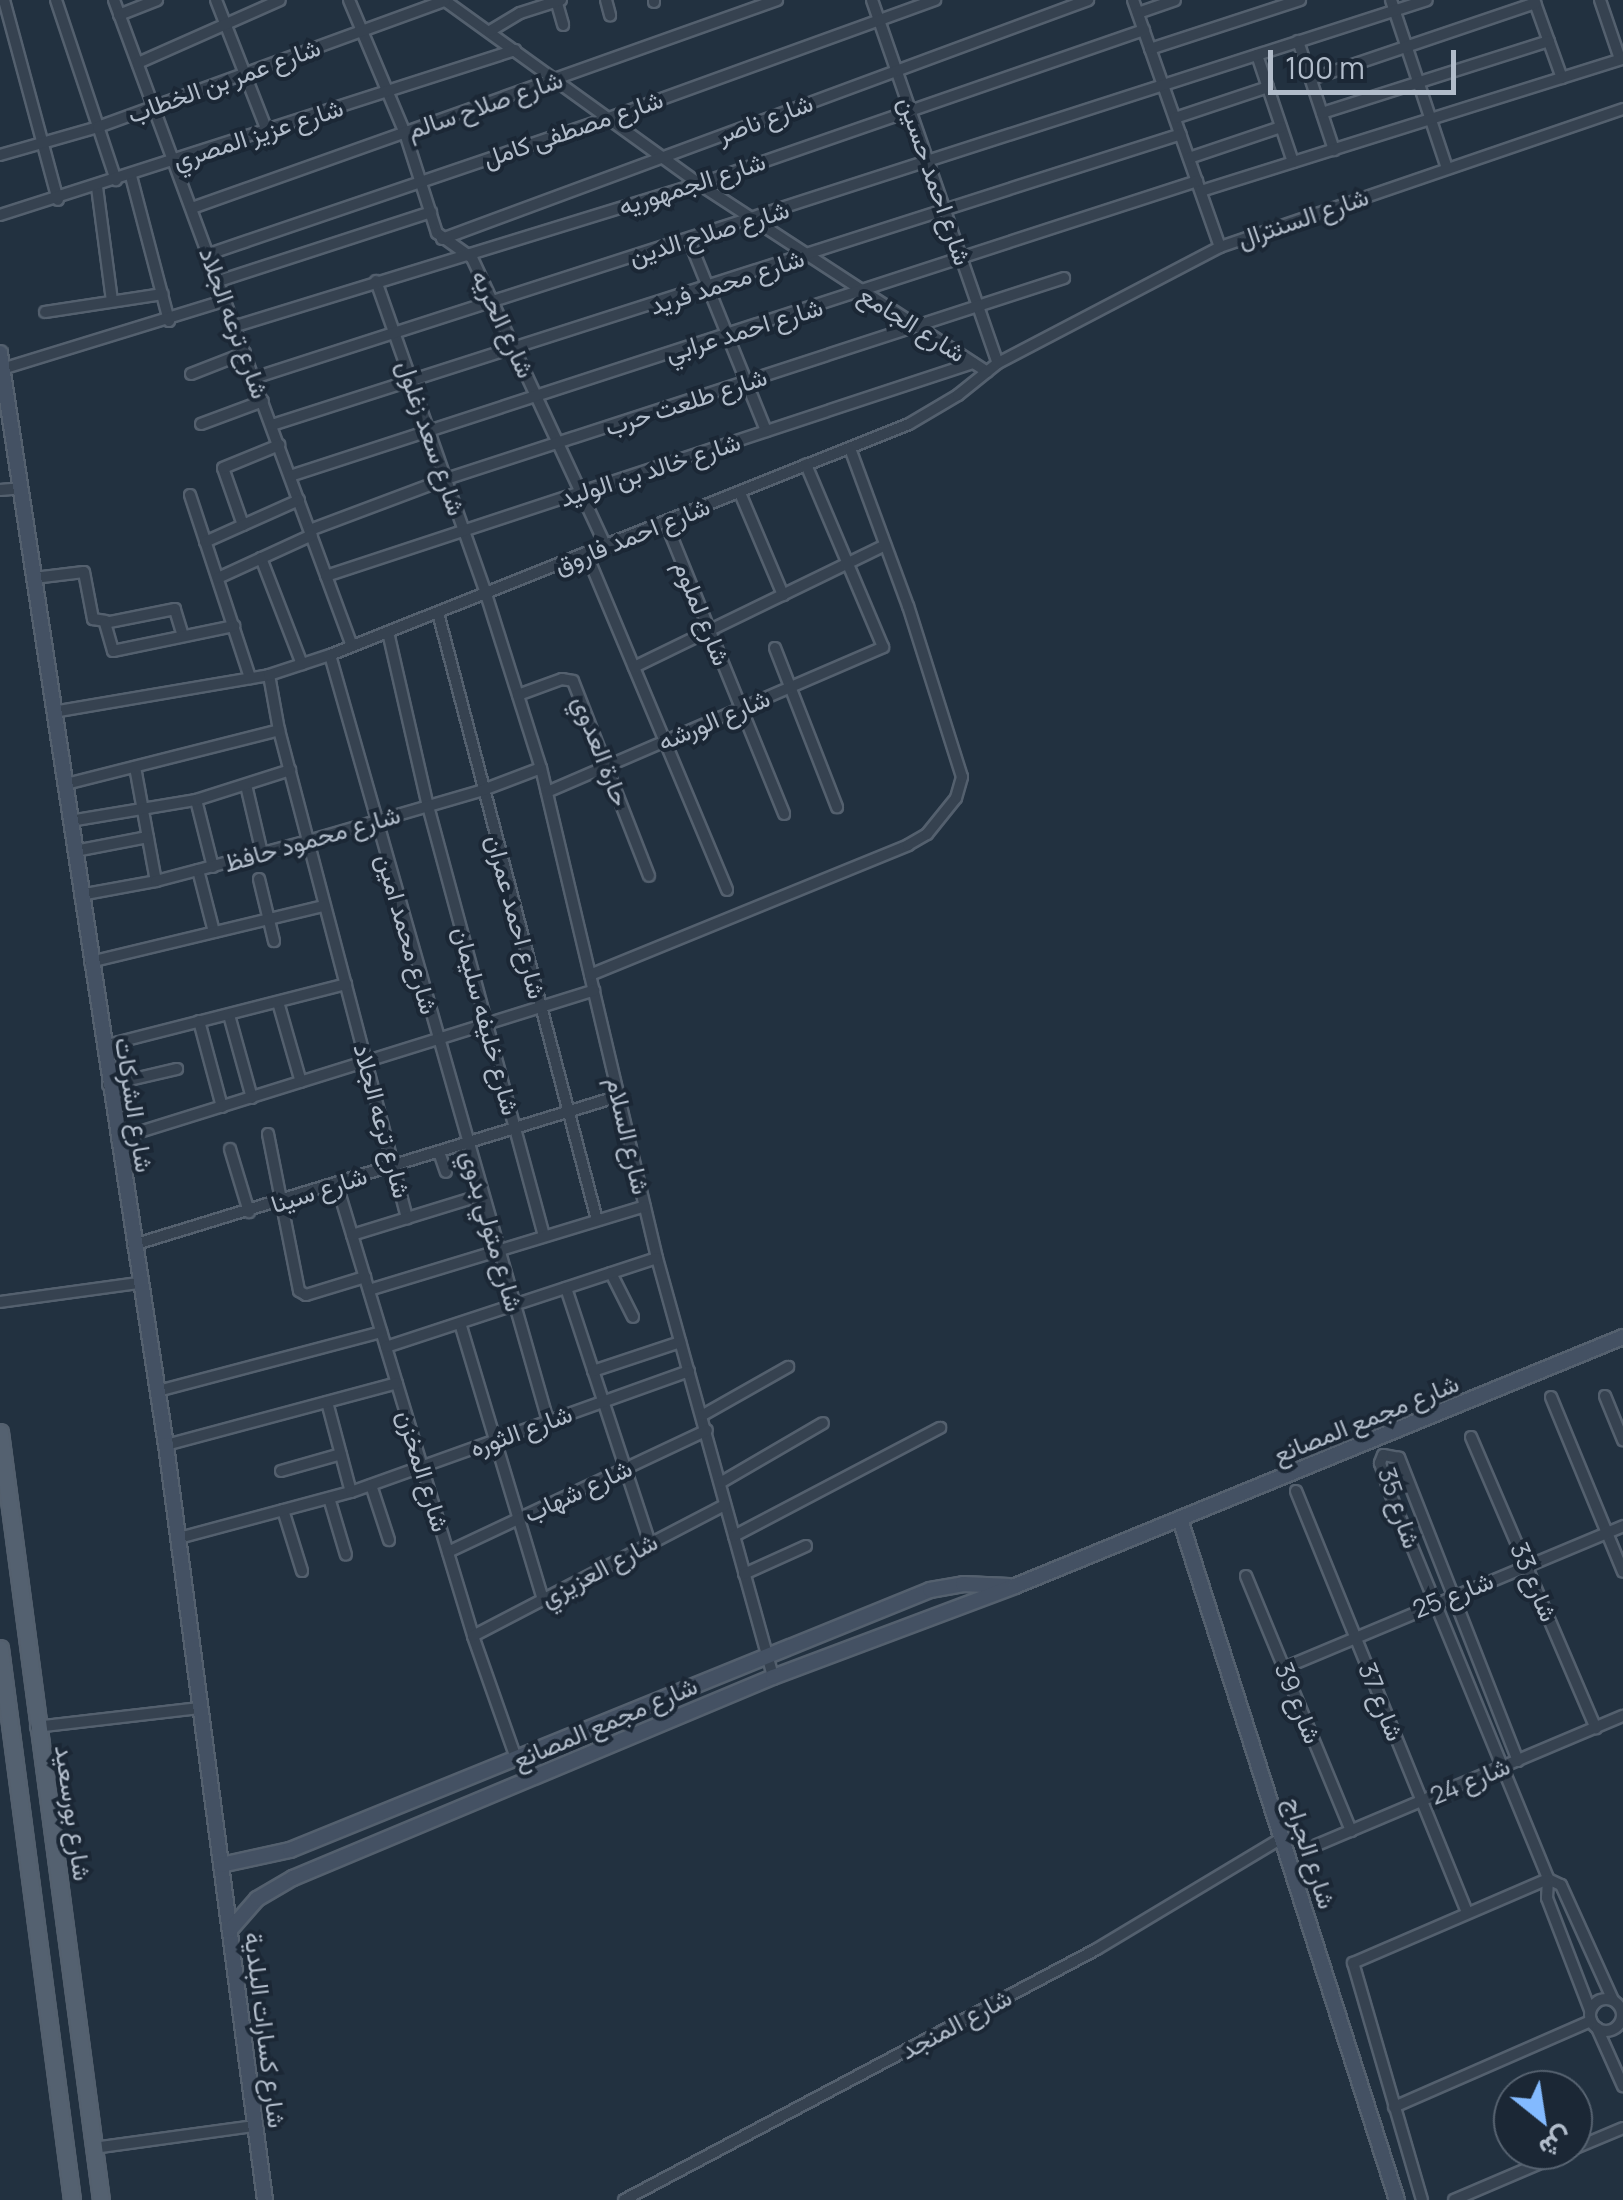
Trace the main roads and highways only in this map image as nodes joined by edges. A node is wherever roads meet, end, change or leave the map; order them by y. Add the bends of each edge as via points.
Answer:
1 (0, 1432) edge
2 (0, 1648) edge
3 (72, 2200) edge
4 (101, 2200) edge

1 - 4 main road, شارع بورسعيد
2 - 3 main road, شارع بورسعيد

